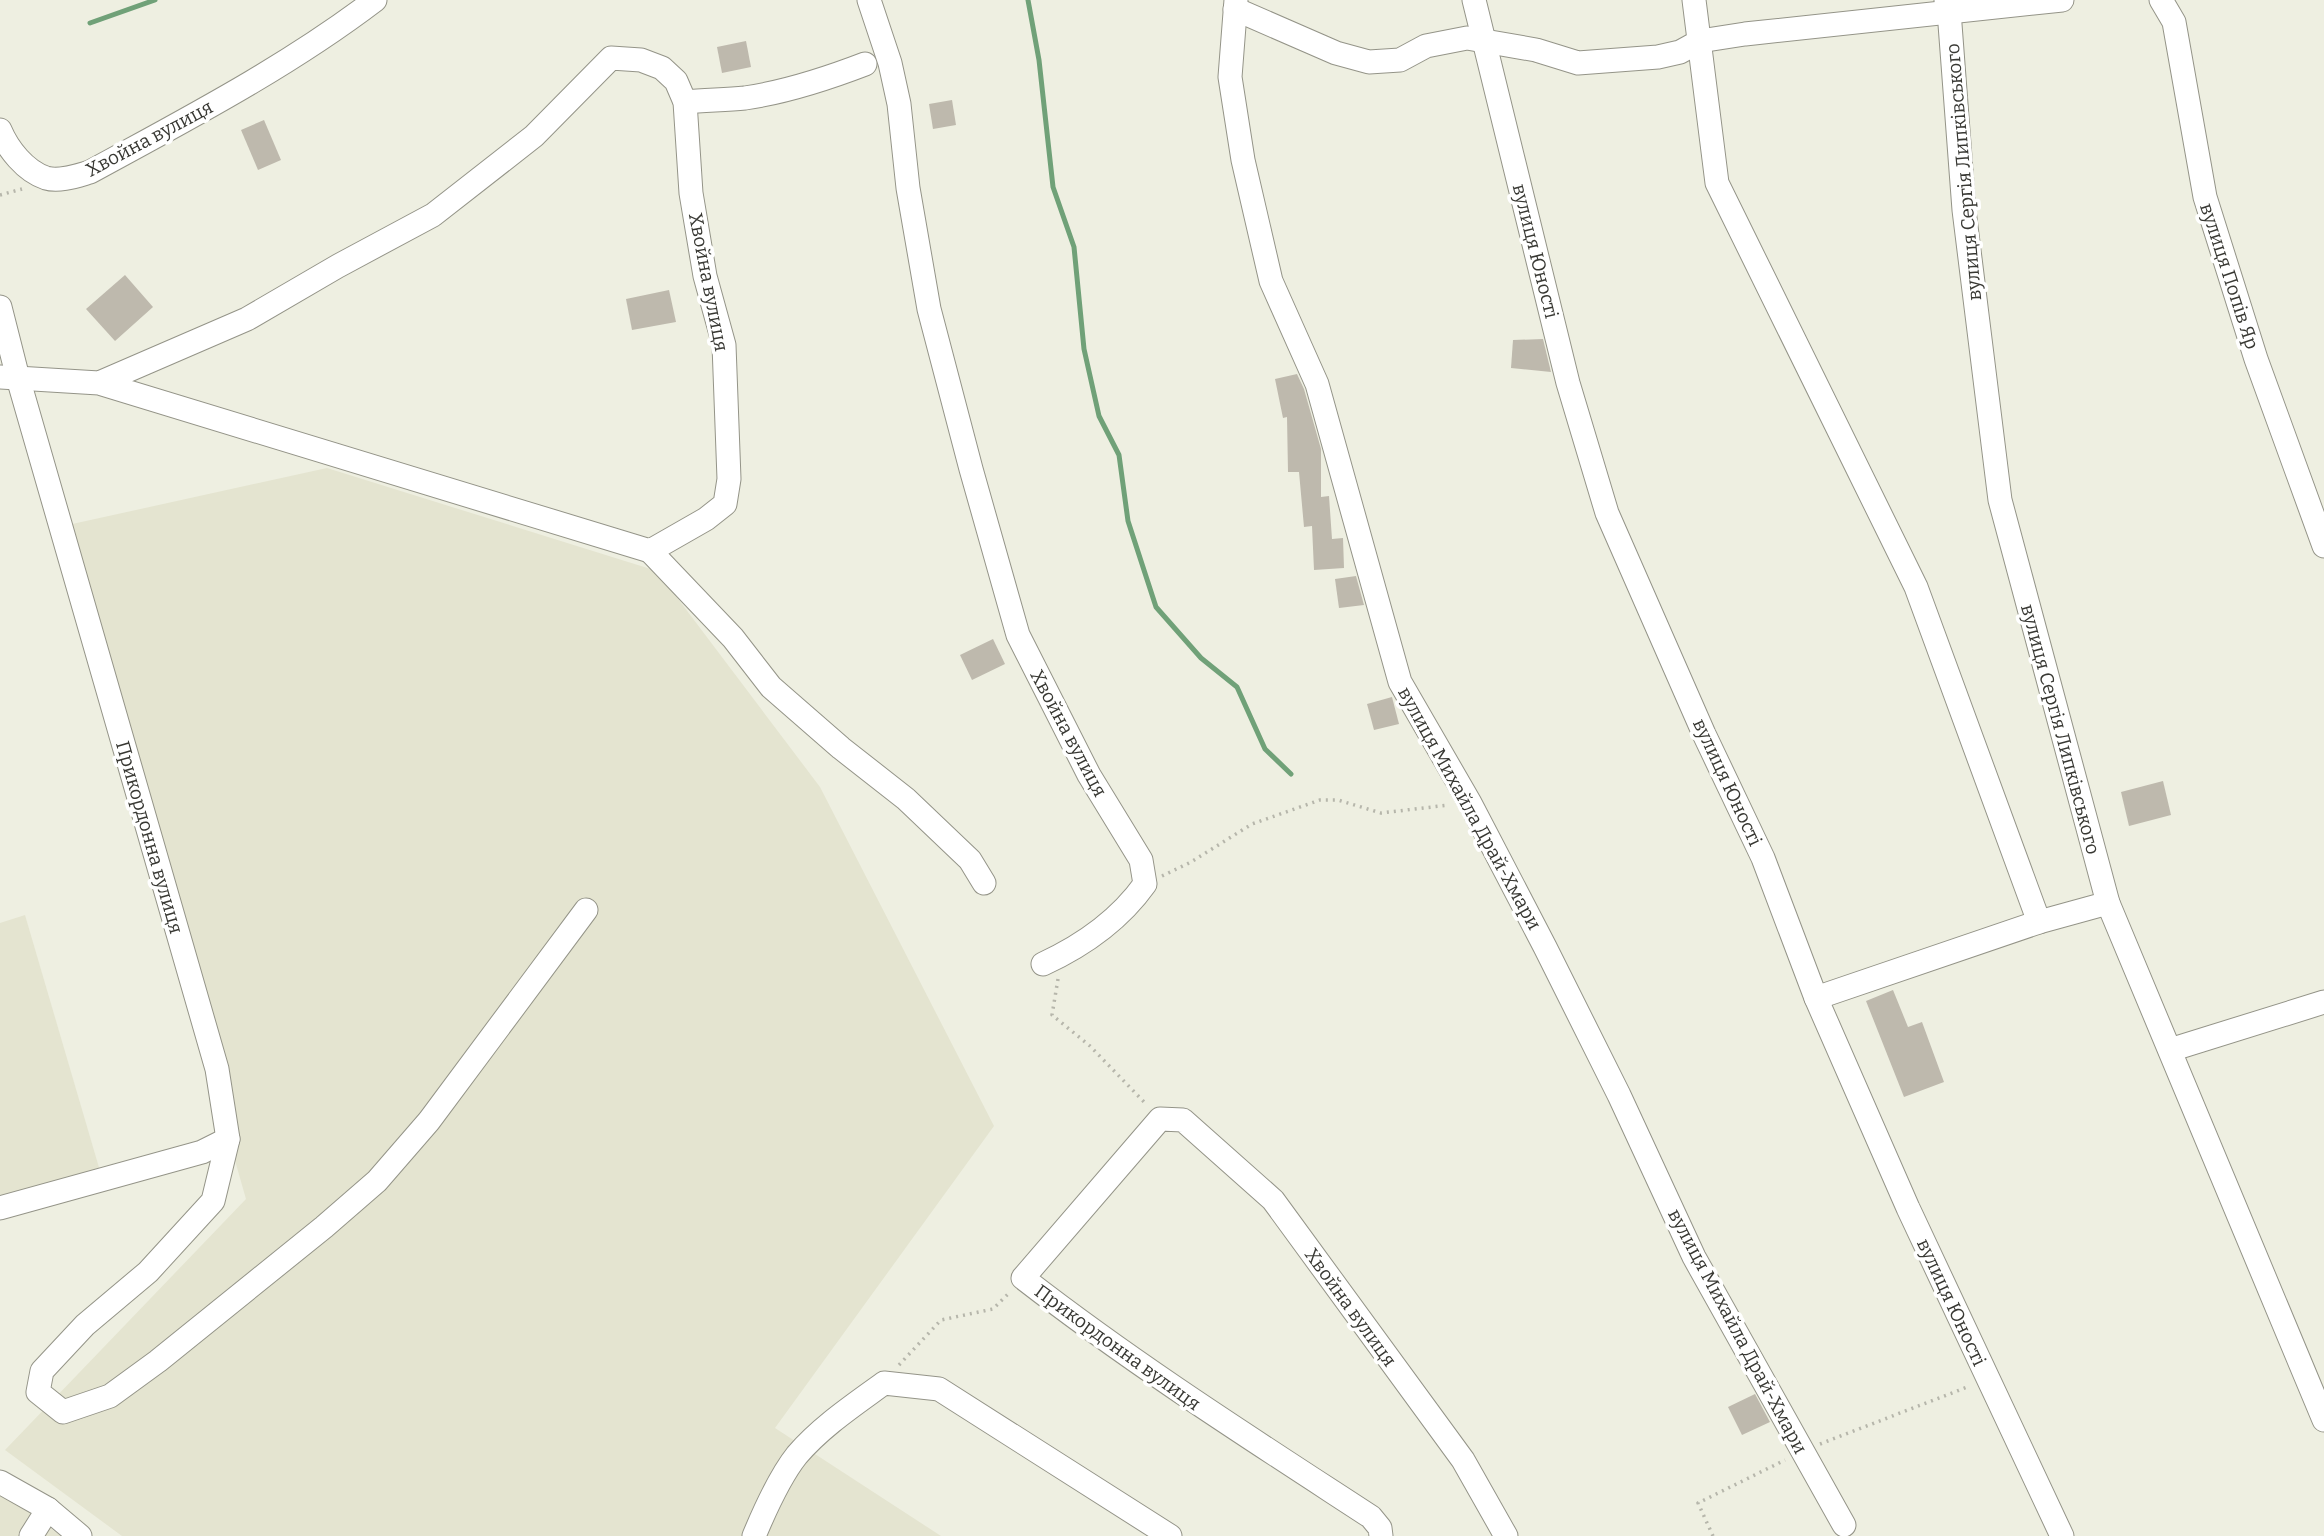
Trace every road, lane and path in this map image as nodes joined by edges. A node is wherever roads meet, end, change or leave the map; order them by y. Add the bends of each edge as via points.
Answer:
1 (375, 0) edge
2 (869, 0) edge
3 (1474, 0) edge
4 (1694, 0) edge
5 (2062, 0) edge
6 (2161, 0) edge
7 (1236, 4) edge
8 (1947, 6) edge
9 (1482, 40) junction
10 (1700, 41) junction
11 (865, 64) dead end
12 (685, 102) junction
13 (0, 130) edge
14 (0, 307) edge
15 (9, 378) edge
16 (99, 383) junction
17 (2324, 546) edge
18 (650, 551) junction
19 (1470, 803) junction
20 (984, 883) dead end
21 (1144, 884) junction
22 (2108, 904) junction
23 (586, 910) dead end
24 (2039, 922) junction
25 (1070, 952) junction
26 (1043, 964) dead end
27 (1816, 998) junction
28 (2324, 1002) edge
29 (2170, 1050) junction
30 (1160, 1119) junction
31 (229, 1139) junction
32 (0, 1208) edge
33 (1023, 1278) junction
34 (1988, 1380) junction
35 (884, 1383) junction
36 (2324, 1420) edge
37 (1803, 1451) junction
38 (0, 1482) edge
39 (48, 1509) junction
40 (1844, 1525) dead end
41 (30, 1536) edge
42 (80, 1536) edge
43 (754, 1536) edge
44 (1170, 1536) edge
45 (1381, 1536) edge
46 (1506, 1536) edge
47 (1713, 1536) edge
48 (2062, 1536) edge

1 - 13 street, Хвойна вулиця via 204,110 90,172 47,179 18,159
2 - 21 street, Хвойна вулиця via 899,104 929,309 1018,635 1089,775 1141,860
3 - 9 street, вулиця Юності
4 - 10 street
5 - 8 street
6 - 17 street, вулиця Попів Яр via 2174,22 2205,197 2256,359
7 - 9 street via 1336,53 1369,62 1399,61 1426,46 1466,38
7 - 19 street, вулиця Михайла Драй-Хмари via 1230,78 1271,281 1317,384 1400,682
8 - 10 street
8 - 22 street, вулиця Сергія Липківського via 1964,209 2000,500
9 - 10 street via 1578,63 1658,57 1681,52
9 - 27 street, вулиця Юності via 1568,383 1607,513 1763,858
10 - 24 street via 1717,184 1916,587
11 - 12 street via 775,92
12 - 16 street, Хвойна вулиця via 676,81 662,68 641,60 611,58 534,135 433,215 247,319
12 - 18 street, Хвойна вулиця via 691,193 705,276 724,345 729,479 725,503
14 - 15 street, Прикордонна вулиця
15 - 16 street
15 - 31 street, Прикордонна вулиця via 217,1069
16 - 18 street
18 - 20 street via 733,638 771,687 906,799 970,860
19 - 21 path via 1381,813 1338,800 1320,800 1252,824 1191,862
19 - 37 street, вулиця Михайла Драй-Хмари via 1619,1095 1695,1257
21 - 25 street via 1129,906
22 - 24 street
22 - 29 street, вулиця Сергія Липківського
23 - 31 street via 429,1121 377,1181 158,1361 110,1396 63,1412 38,1392 42,1371 85,1325 148,1272 213,1201
24 - 27 street
25 - 26 street
25 - 30 path via 1059,974 1052,1015 1090,1046
27 - 34 street, вулиця Юності
28 - 29 street
29 - 36 street, вулиця Сергія Липківського
30 - 33 street, Прикордонна вулиця
30 - 46 street, Хвойна вулиця via 1183,1120 1273,1200 1462,1460
31 - 32 street via 202,1152
33 - 35 path via 993,1309 941,1320
33 - 45 street, Прикордонна вулиця via 1185,1396 1371,1517
34 - 37 path
34 - 48 street, вулиця Юності
35 - 43 street via 828,1424 796,1457
35 - 44 street via 939,1389
37 - 40 street, вулиця Михайла Драй-Хмари
37 - 47 path via 1698,1503
38 - 39 street
39 - 41 street
39 - 42 street

